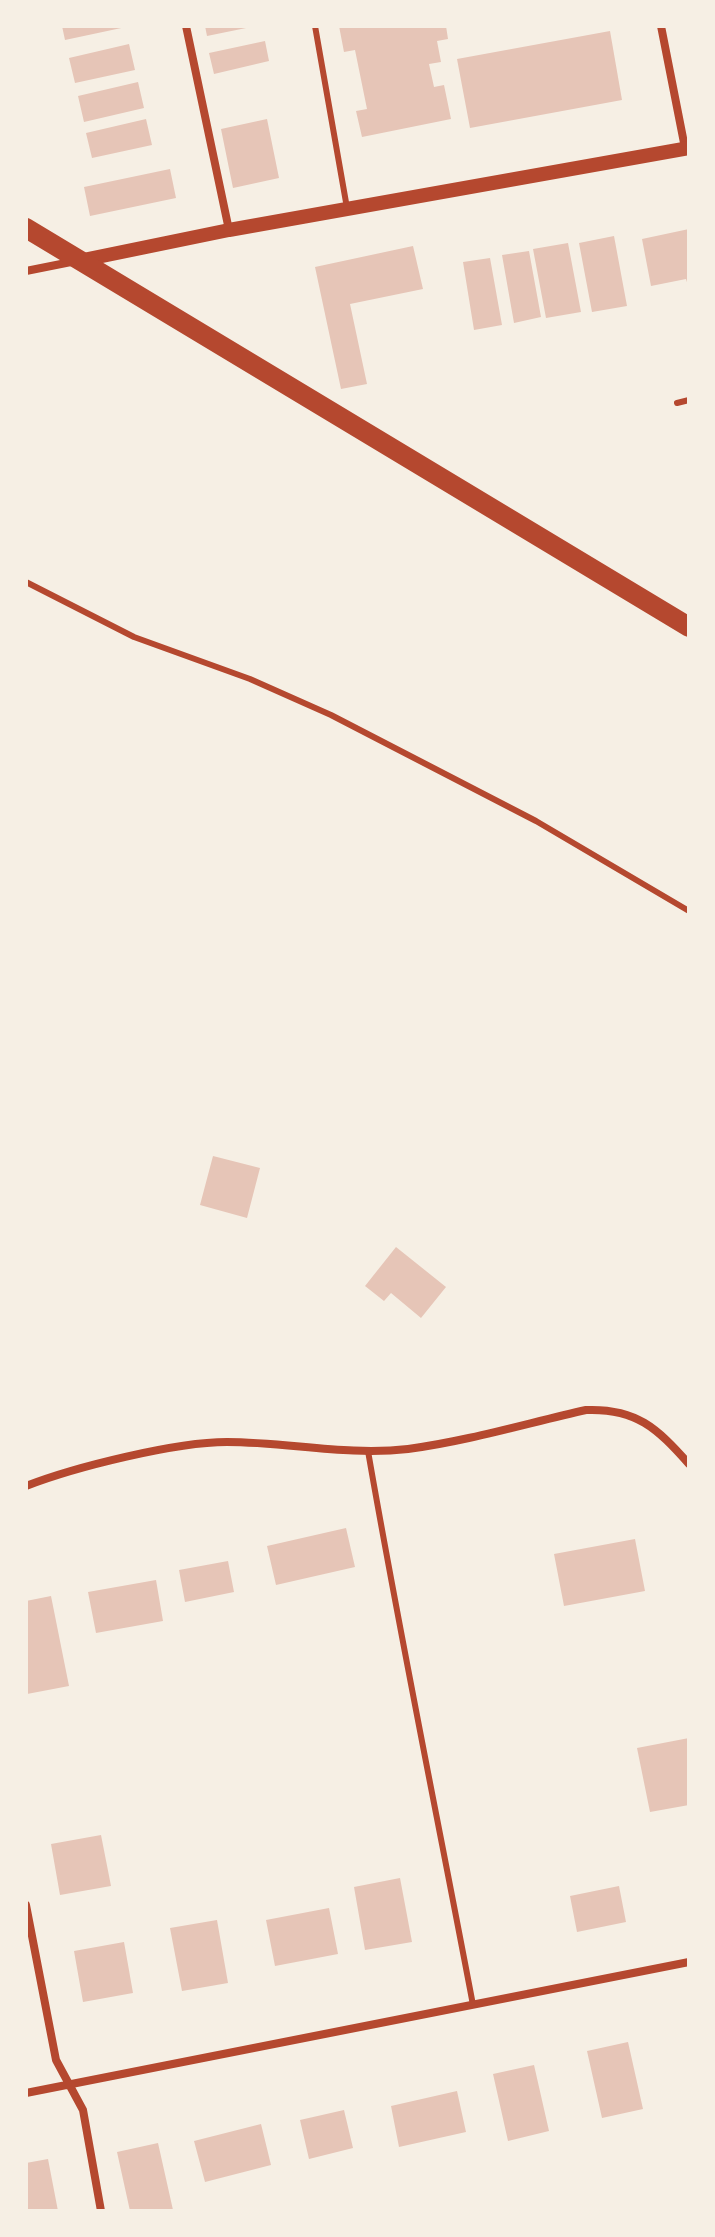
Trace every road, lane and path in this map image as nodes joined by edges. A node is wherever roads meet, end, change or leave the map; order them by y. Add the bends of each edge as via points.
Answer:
1 (186, 26) edge
2 (315, 26) edge
3 (661, 26) edge
4 (687, 148) edge
5 (347, 208) junction
6 (26, 228) edge
7 (229, 230) junction
8 (83, 260) junction
9 (26, 271) edge
10 (689, 400) edge
11 (677, 403) dead end
12 (26, 582) edge
13 (689, 627) edge
14 (689, 911) edge
15 (368, 1451) junction
16 (689, 1464) edge
17 (26, 1486) edge
18 (26, 1905) edge
19 (689, 1962) edge
20 (473, 2007) junction
21 (69, 2085) junction
22 (26, 2093) edge
23 (101, 2211) edge

1 - 7 street
2 - 5 lane
3 - 4 street
4 - 5 street
5 - 7 street
6 - 8 main road
7 - 8 street
8 - 9 street
8 - 13 main road
10 - 11 lane
12 - 14 lane via 134,637 331,715 536,821
15 - 16 street via 409,1449 586,1410 614,1409 651,1424
15 - 17 street via 224,1442 118,1460
15 - 20 lane
18 - 21 street via 56,2060
19 - 20 street
20 - 21 street
21 - 22 street
21 - 23 street via 83,2110

